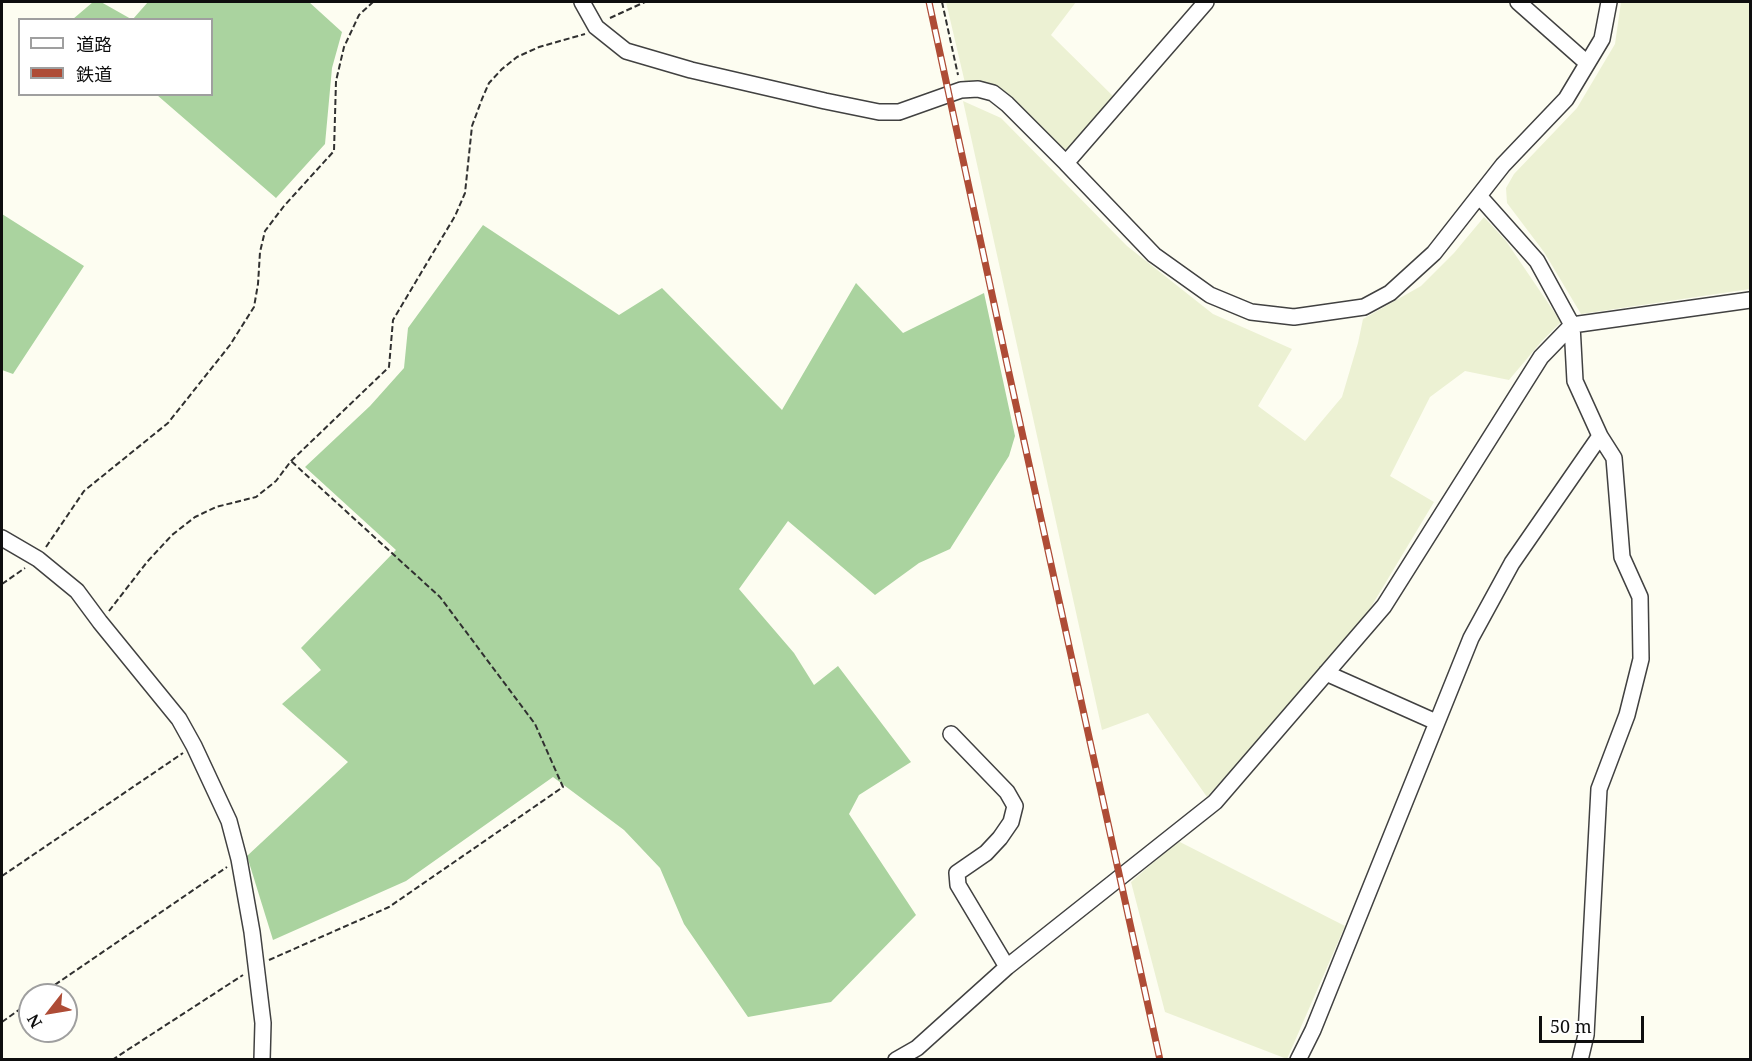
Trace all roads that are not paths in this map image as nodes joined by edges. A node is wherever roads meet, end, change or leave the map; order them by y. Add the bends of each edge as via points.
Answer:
1 (582, 2) edge
2 (1206, 2) edge
3 (1518, 2) edge
4 (1609, 2) edge
5 (1587, 63) junction
6 (1066, 163) junction
7 (1480, 197) junction
8 (1750, 300) edge
9 (1572, 325) junction
10 (1600, 436) junction
11 (2, 538) edge
12 (1326, 673) junction
13 (1436, 722) junction
14 (951, 735) dead end
15 (1007, 967) junction
16 (262, 1059) edge
17 (896, 1059) edge
18 (1298, 1059) edge
19 (1580, 1059) edge

1 - 6 street via 596,27 626,51 691,70 879,112 911,109 961,90 993,93
2 - 6 street
3 - 5 street
4 - 5 street via 1602,39
5 - 7 street via 1566,99 1503,165
6 - 7 street via 1154,255 1210,295 1251,312 1294,317 1364,307 1390,294 1434,253
7 - 9 street via 1537,261
8 - 9 street
9 - 10 street via 1575,381
9 - 12 street via 1541,357 1384,606
10 - 13 street via 1512,562 1471,638
10 - 19 street via 1614,458 1622,557 1640,597 1641,659 1599,789 1586,1035
11 - 16 street via 38,559 77,591 179,719 194,746 229,821 239,859 263,1023
12 - 13 street
12 - 15 street via 1215,802
13 - 18 street
14 - 15 street via 1007,792 1015,806 1011,822 1000,838 957,873 958,885
15 - 17 street via 917,1048

